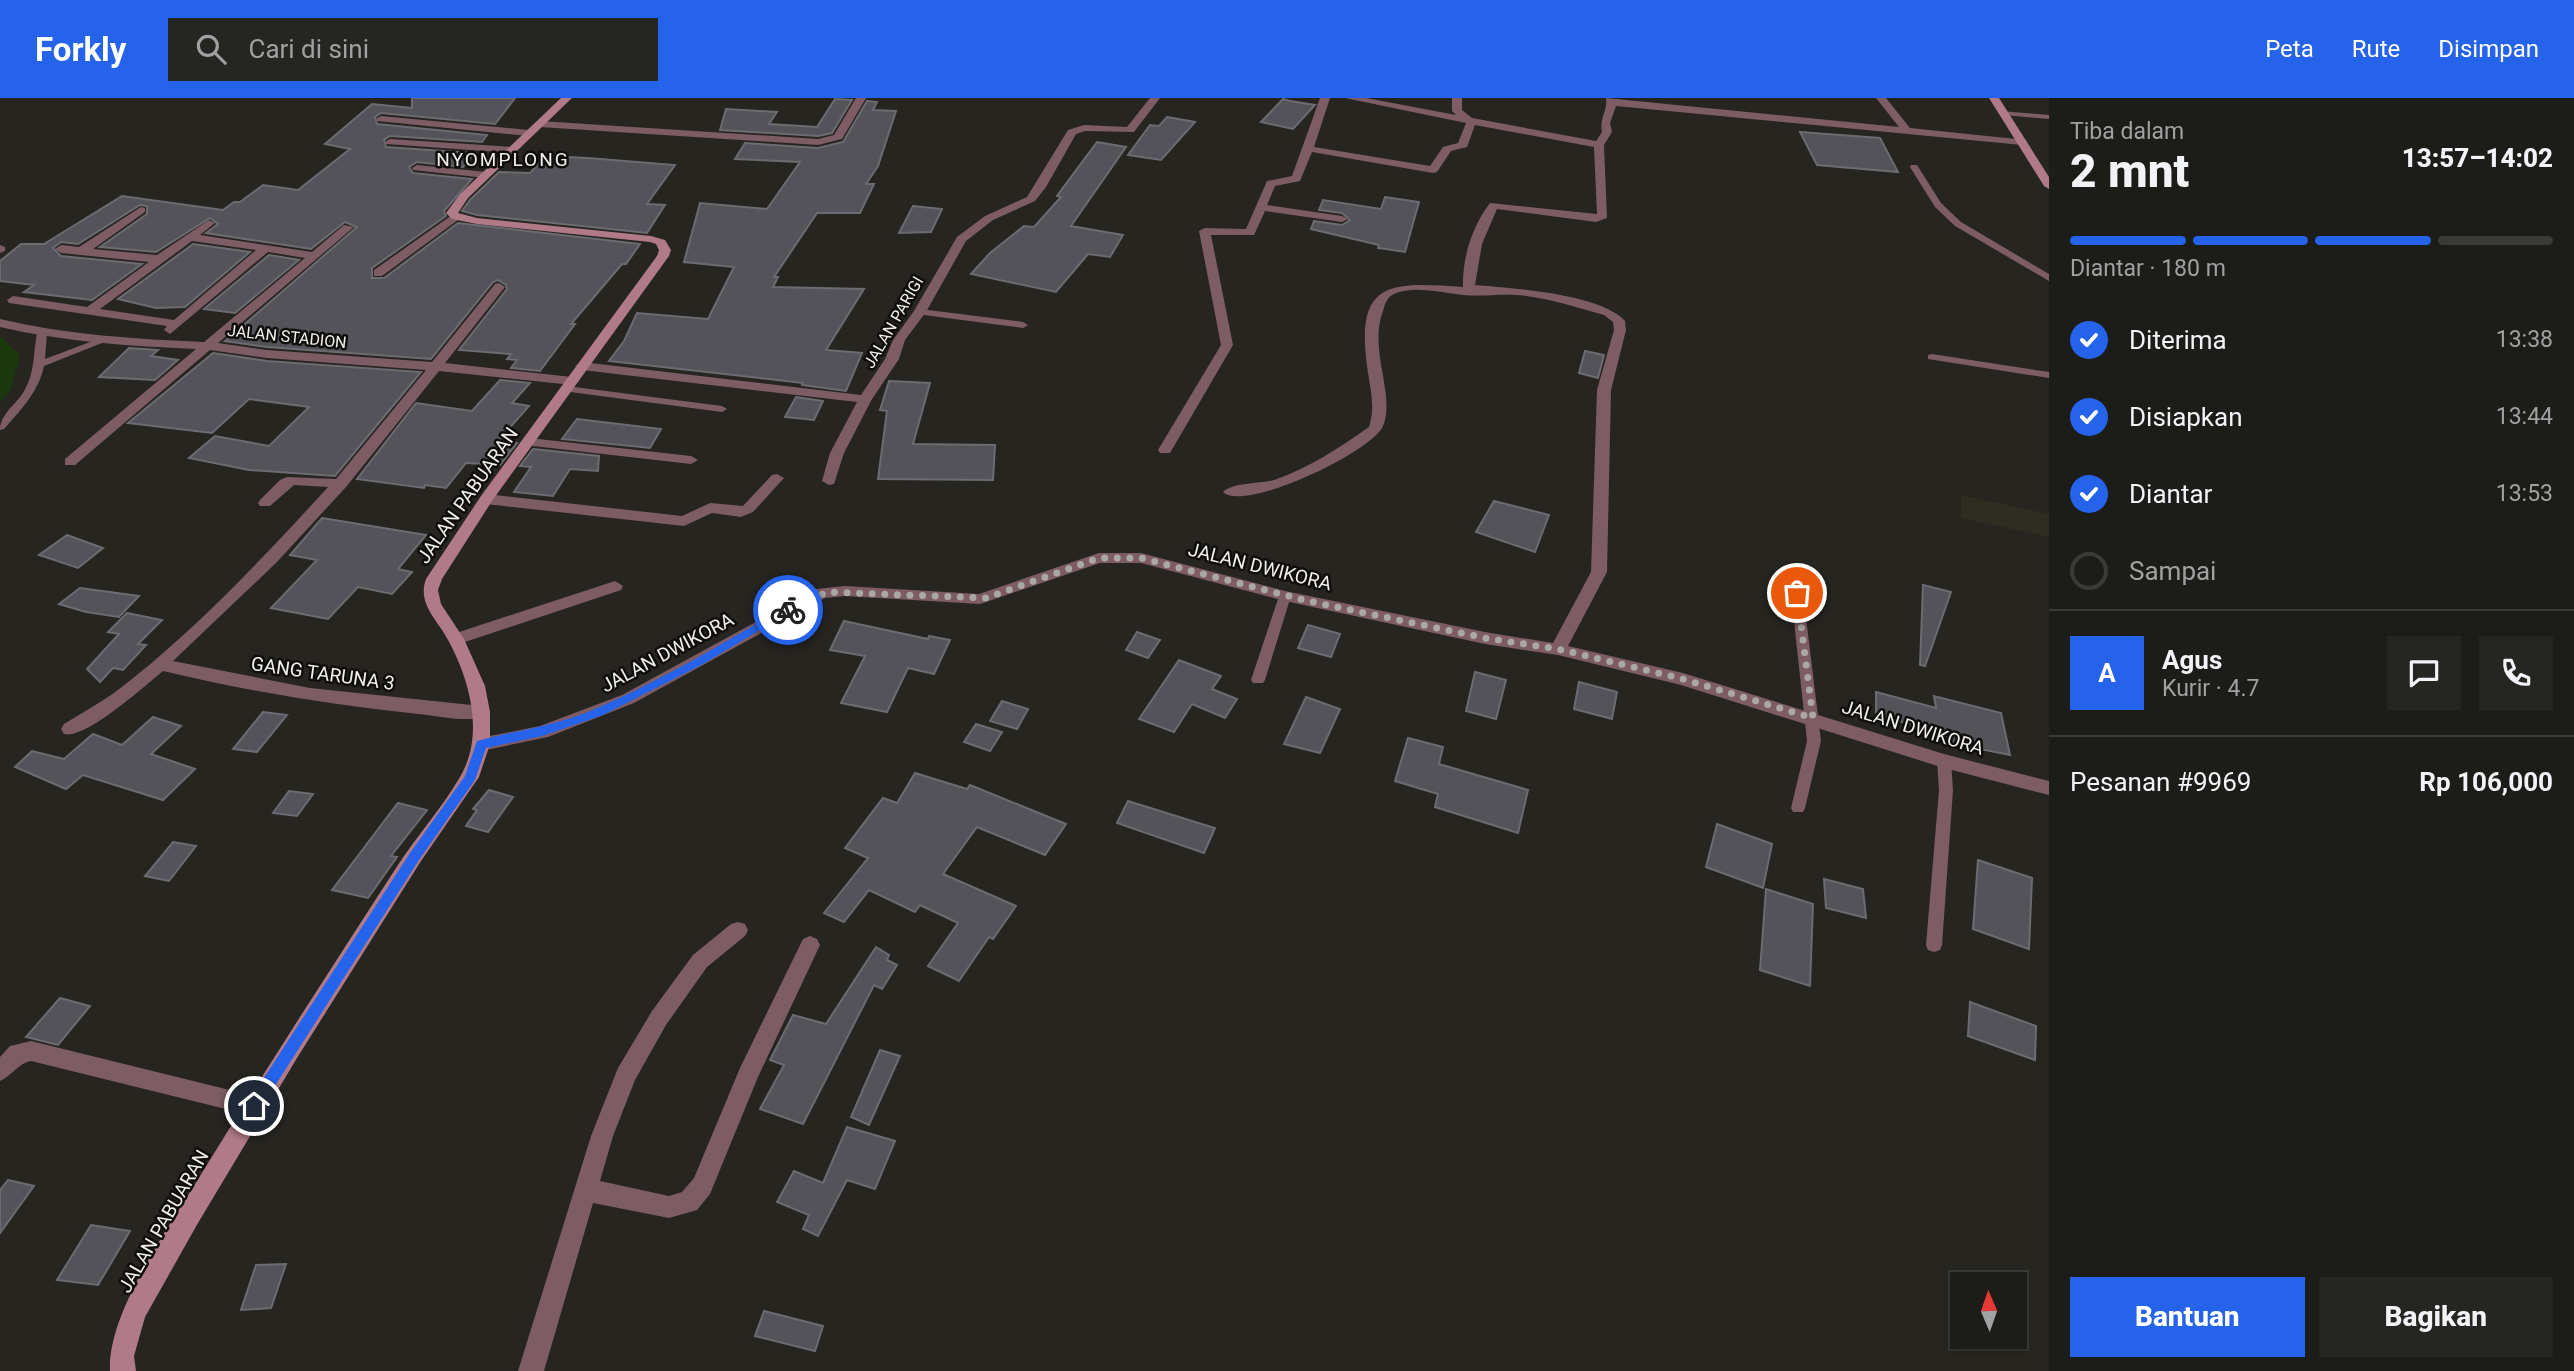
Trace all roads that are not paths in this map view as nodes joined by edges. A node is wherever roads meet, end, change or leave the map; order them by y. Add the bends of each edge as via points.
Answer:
1 (566, 98) edge
2 (861, 98) edge
3 (1155, 98) edge
4 (1325, 98) edge
5 (1350, 98) edge
6 (1457, 98) edge
7 (1881, 98) edge
8 (1994, 98) edge
9 (1612, 101) edge
10 (1765, 103) dead end
11 (2003, 113) junction
12 (2049, 117) edge
13 (381, 118) dead end
14 (1773, 118) junction
15 (1471, 122) junction
16 (534, 129) junction
17 (1908, 132) junction
18 (390, 142) dead end
19 (2022, 142) junction
20 (1600, 145) junction
21 (1310, 149) junction
22 (512, 150) junction
23 (1914, 167) dead end
24 (417, 168) dead end
25 (486, 175) junction
26 (2048, 182) edge
27 (1260, 206) junction
28 (141, 210) dead end
29 (457, 217) junction
30 (1342, 219) dead end
31 (209, 223) dead end
32 (348, 226) dead end
33 (188, 237) junction
34 (61, 248) dead end
35 (265, 248) junction
36 (83, 250) junction
37 (311, 255) junction
38 (158, 259) junction
39 (378, 273) dead end
40 (2049, 278) edge
41 (499, 287) dead end
42 (1492, 291) junction
43 (13, 300) dead end
44 (88, 312) junction
45 (920, 312) junction
46 (0, 323) edge
47 (176, 324) junction
48 (1023, 325) dead end
49 (42, 333) junction
50 (102, 341) junction
51 (154, 341) junction
52 (209, 346) junction
53 (1932, 358) dead end
54 (40, 364) junction
55 (434, 366) junction
56 (582, 366) junction
57 (2049, 375) edge
58 (569, 385) junction
59 (862, 399) junction
60 (722, 409) dead end
61 (0, 427) edge
62 (529, 442) junction
63 (1165, 450) dead end
64 (691, 460) dead end
65 (70, 462) dead end
66 (777, 478) dead end
67 (828, 481) dead end
68 (341, 484) junction
69 (1230, 492) dead end
70 (486, 499) junction
71 (265, 503) dead end
72 (615, 586) dead end
73 (1797, 593) dead end
74 (1285, 596) junction
75 (456, 639) junction
76 (1558, 649) junction
77 (160, 664) junction
78 (1258, 680) dead end
79 (481, 712) junction
80 (1813, 718) junction
81 (70, 729) dead end
82 (481, 744) junction
83 (1944, 761) junction
84 (2049, 788) edge
85 (1798, 808) dead end
86 (738, 930) dead end
87 (810, 945) dead end
88 (1934, 945) dead end
89 (0, 1071) edge
90 (254, 1106) junction
91 (587, 1190) junction
92 (123, 1371) edge
93 (531, 1371) edge

1 - 16 street
2 - 16 street via 838,137 818,142
3 - 45 street, JALAN PARIGI via 1130,130 1084,128 1072,132 1031,199 989,218 961,239
4 - 21 street
5 - 15 street
6 - 15 street via 1457,111
7 - 17 street
8 - 11 street
9 - 14 street
9 - 20 street
10 - 14 street
11 - 12 lane
11 - 19 street
13 - 16 street
14 - 17 street
15 - 20 street
15 - 21 street via 1463,145 1447,149 1433,170
16 - 22 street
17 - 19 street
18 - 22 street
19 - 26 street
20 - 42 street via 1602,219 1491,207 1469,278 1471,288
21 - 27 street via 1296,179 1270,183
22 - 25 street
23 - 40 lane via 1938,205 1958,223
24 - 25 street
25 - 29 street via 454,208 452,214
27 - 30 street
27 - 63 street via 1249,234 1205,231 1227,345
28 - 36 street
29 - 39 street
29 - 56 street, JALAN PABUARAN via 662,242 663,256
31 - 33 street
32 - 37 street
33 - 35 street
33 - 38 street
34 - 36 street
35 - 37 street
35 - 47 street
36 - 38 street
37 - 52 street
38 - 44 street
41 - 55 street
42 - 69 street via 1390,290 1374,313 1369,339 1381,411 1376,429 1300,477 1273,487
42 - 76 street via 1527,292 1608,312 1619,321 1604,390 1600,572
43 - 44 street
44 - 47 street
45 - 48 lane
45 - 59 street, JALAN PARIGI
46 - 49 street, JALAN STADION
47 - 51 street
49 - 50 street, JALAN STADION
49 - 54 lane
50 - 51 street, JALAN STADION
50 - 54 lane
51 - 52 street, JALAN STADION
52 - 55 street, JALAN STADION
52 - 65 street
53 - 57 lane
54 - 61 lane via 35,379
55 - 58 street, JALAN STADION
55 - 68 street
56 - 58 street, JALAN PABUARAN
56 - 59 street
58 - 60 lane
58 - 62 street, JALAN PABUARAN
59 - 67 street, JALAN PARIGI
62 - 64 street
62 - 70 street, JALAN PABUARAN
66 - 70 street via 748,509 710,508 684,521
68 - 71 street via 292,480
68 - 77 street via 271,559
70 - 75 street, JALAN PABUARAN via 447,555 430,590 433,604
72 - 75 street
73 - 80 lane
74 - 76 street, JALAN DWIKORA
74 - 78 lane
74 - 82 street, JALAN DWIKORA via 1196,570 1122,556 1086,562 980,599 827,592 599,712 542,732
75 - 79 street, JALAN PABUARAN via 477,686
76 - 80 street, JALAN DWIKORA via 1683,679
77 - 79 street, GANG TARUNA 3 via 301,694
77 - 81 street via 119,698
79 - 82 street, JALAN PABUARAN
80 - 83 street, JALAN DWIKORA
80 - 85 lane via 1814,741
82 - 90 street, JALAN PABUARAN via 470,777
83 - 84 street, JALAN DWIKORA
83 - 88 lane via 1946,790
86 - 91 street via 700,961 652,1029 626,1075
87 - 91 street via 702,1186 689,1202 669,1207
89 - 90 street via 18,1054 30,1051
90 - 92 street, JALAN PABUARAN via 134,1313 122,1356
91 - 93 street

